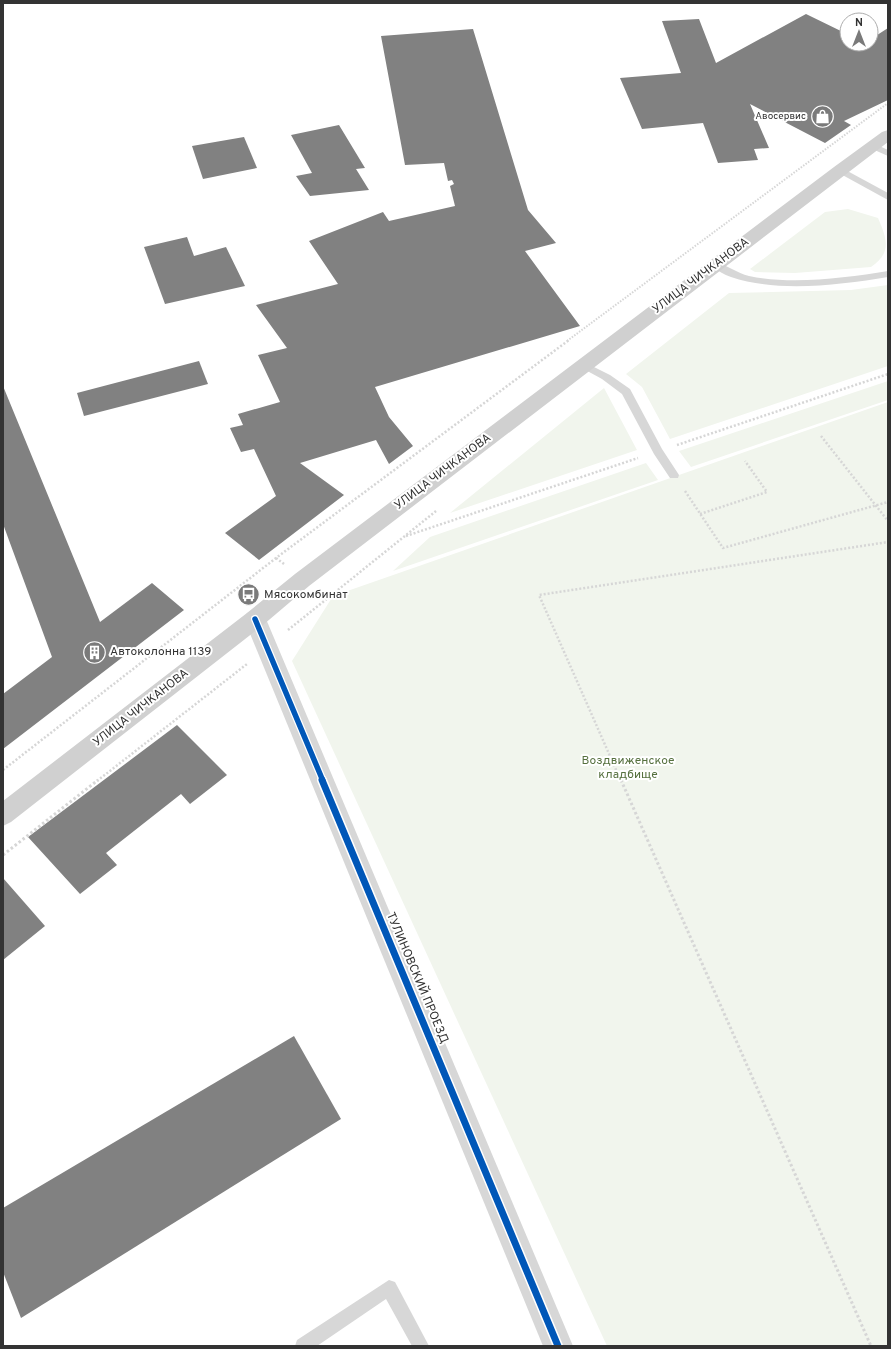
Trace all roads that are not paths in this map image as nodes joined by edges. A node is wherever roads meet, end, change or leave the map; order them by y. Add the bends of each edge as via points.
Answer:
1 (883, 145) edge
2 (840, 170) junction
3 (888, 197) edge
4 (715, 264) junction
5 (888, 274) edge
6 (584, 365) junction
7 (674, 475) road end
8 (256, 619) junction
9 (3, 815) edge
10 (303, 1346) edge
11 (421, 1346) edge
12 (558, 1346) edge

1 - 2 main road, УЛИЦА ЧИЧКАНОВА
2 - 3 lane
2 - 4 main road, УЛИЦА ЧИЧКАНОВА
4 - 5 lane via 734,275 761,281 803,282
4 - 6 main road, УЛИЦА ЧИЧКАНОВА
6 - 7 lane via 626,392
6 - 8 main road, УЛИЦА ЧИЧКАНОВА via 308,575
8 - 9 main road, УЛИЦА ЧИЧКАНОВА
8 - 12 street, ТУЛИНОВСКИЙ ПРОЕЗД
10 - 11 lane via 389,1288

